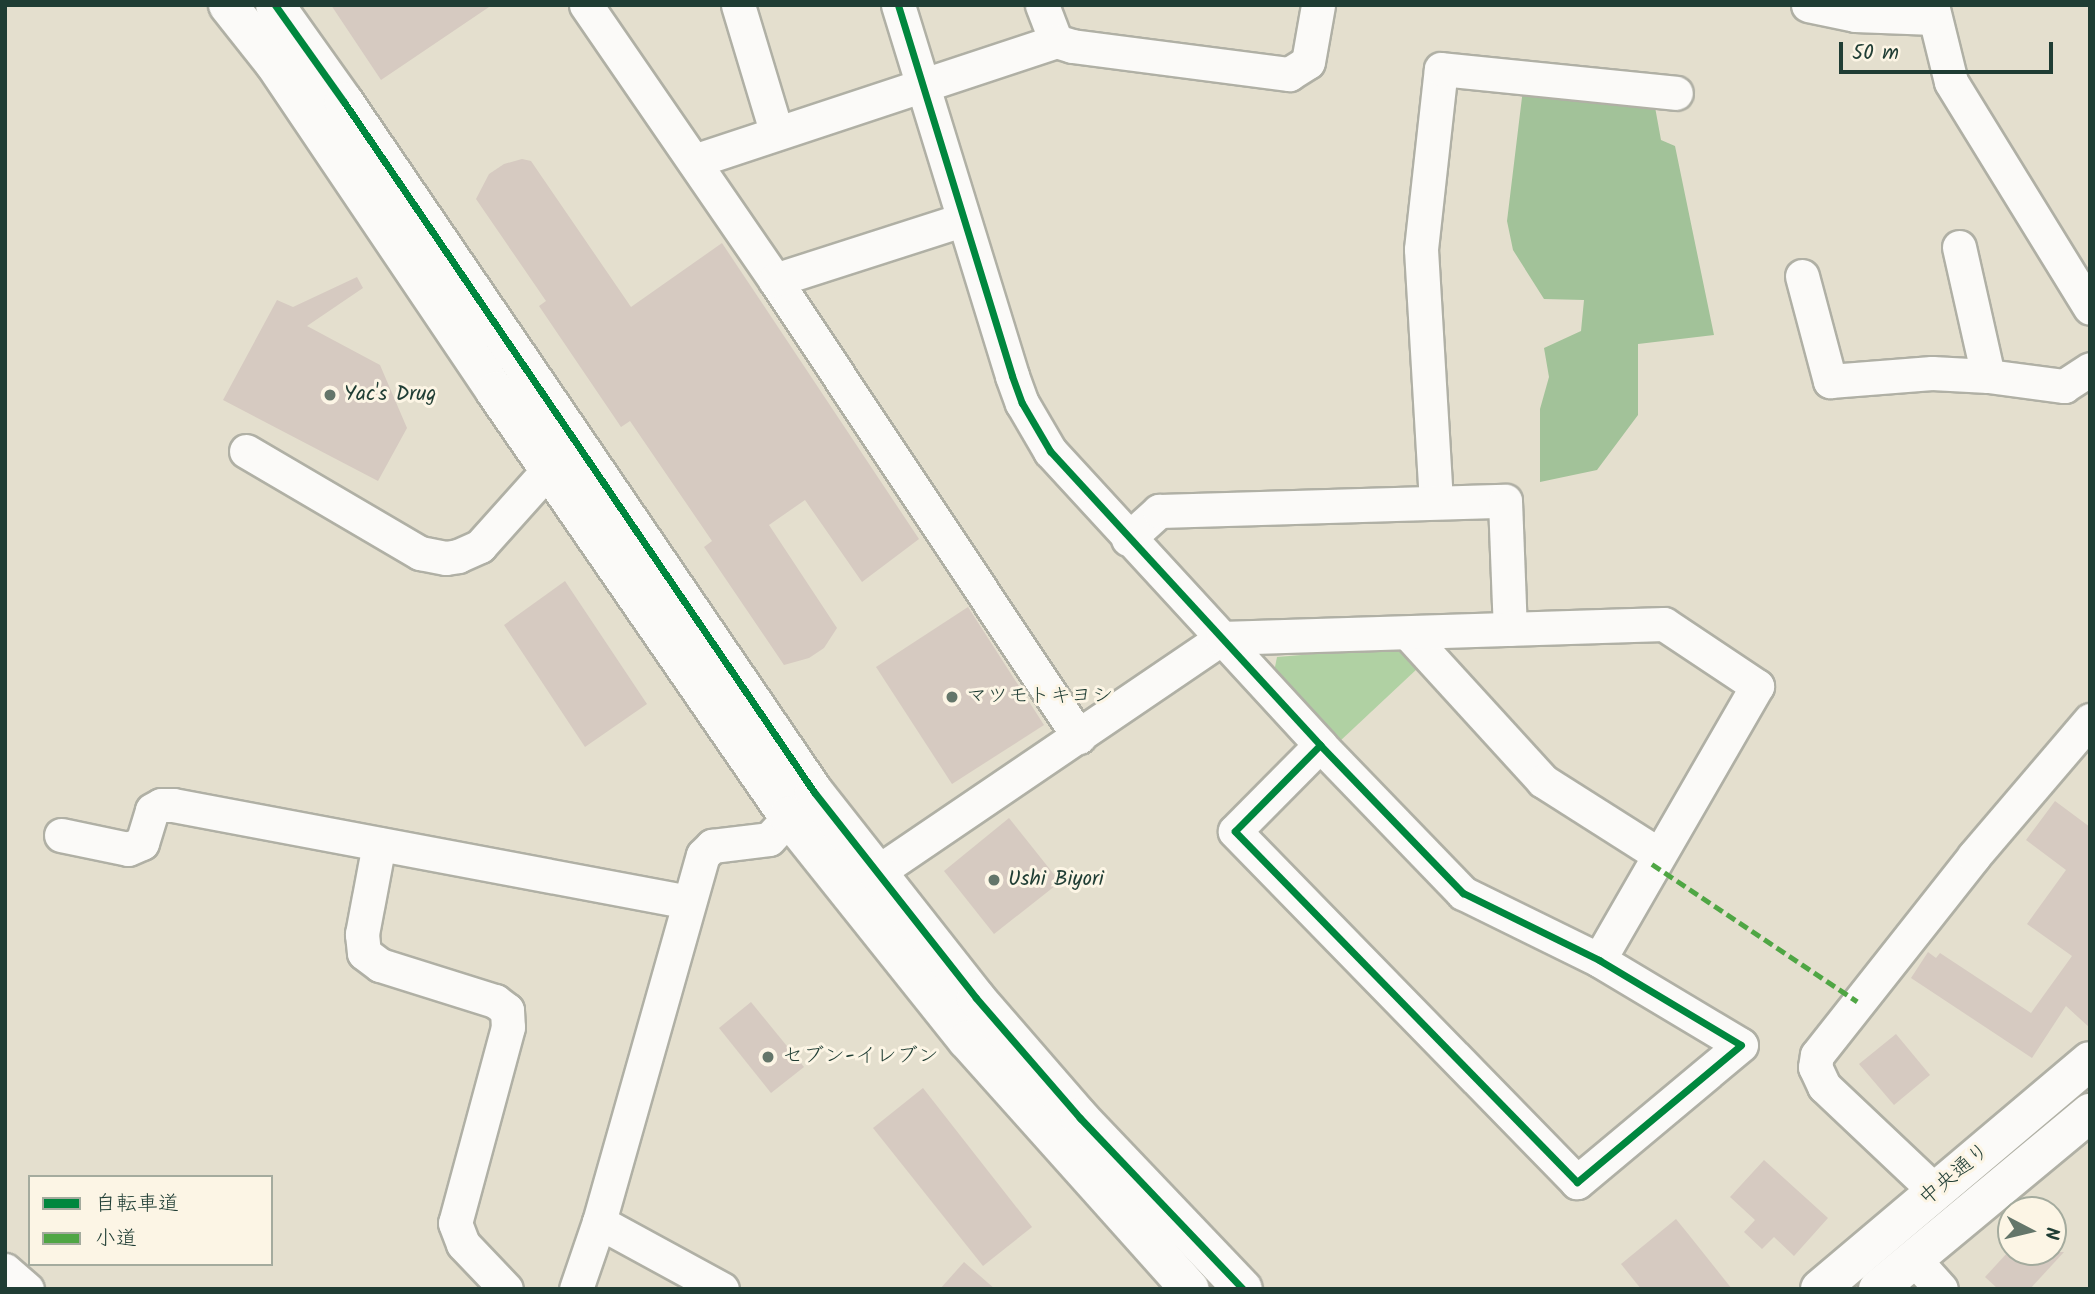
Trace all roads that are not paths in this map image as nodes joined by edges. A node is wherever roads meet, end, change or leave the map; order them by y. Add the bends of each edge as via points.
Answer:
1 (228, 5) edge
2 (275, 5) edge
3 (586, 5) edge
4 (738, 5) edge
5 (898, 5) edge
6 (1042, 5) edge
7 (1318, 5) edge
8 (1808, 5) edge
9 (1933, 12) edge
10 (1056, 41) junction
11 (923, 86) junction
12 (1676, 93) dead end
13 (776, 131) junction
14 (694, 161) junction
15 (962, 220) junction
16 (1959, 247) dead end
17 (1802, 276) dead end
18 (775, 280) junction
19 (2090, 308) edge
20 (2090, 369) edge
21 (1988, 376) junction
22 (246, 451) dead end
23 (550, 468) junction
24 (1436, 502) junction
25 (1128, 539) junction
26 (1510, 629) junction
27 (1408, 633) junction
28 (1222, 638) junction
29 (2090, 720) edge
30 (1079, 737) junction
31 (1320, 745) junction
32 (801, 804) junction
33 (61, 835) dead end
34 (379, 844) junction
35 (1658, 854) junction
36 (863, 886) junction
37 (689, 902) junction
38 (1599, 960) junction
39 (2090, 1061) edge
40 (2090, 1113) edge
41 (1936, 1192) junction
42 (598, 1222) junction
43 (1914, 1259) junction
44 (5, 1270) edge
45 (27, 1289) edge
46 (506, 1289) edge
47 (576, 1289) edge
48 (722, 1289) edge
49 (1189, 1289) edge
50 (1243, 1289) edge
51 (1820, 1289) edge
52 (1878, 1289) edge
53 (1941, 1289) edge

1 - 23 street via 274,63
2 - 32 street via 344,102
3 - 14 street
4 - 13 street
5 - 11 street
6 - 10 street
7 - 10 street via 1308,62 1289,74
8 - 9 street via 1855,15
9 - 19 street via 1951,82
10 - 11 street
11 - 13 street
11 - 15 street
12 - 24 street via 1441,69 1421,248
13 - 14 street
14 - 18 street
15 - 18 street
15 - 25 street via 1022,403 1049,451
16 - 21 street
17 - 21 street via 1830,381 1932,373
18 - 30 street
20 - 21 street via 2064,386
22 - 23 street via 420,553 446,558 480,546
23 - 32 street
24 - 25 street via 1159,511
24 - 26 street via 1506,501
25 - 28 street
26 - 27 street
26 - 35 street via 1664,624 1756,686
27 - 28 street
27 - 35 street via 1543,781
28 - 30 street
28 - 31 street
29 - 41 street via 1974,856 1817,1055 1815,1067 1824,1086
30 - 36 street
31 - 38 street via 1463,894
31 - 38 street via 1235,831 1577,1182 1741,1045
32 - 36 street
32 - 37 street via 769,839 712,846 703,855
33 - 34 street via 128,849 142,843 148,817 161,805
34 - 37 street
34 - 46 street via 362,934 364,953 380,965 495,1001 507,1010 508,1027 455,1223 463,1244
35 - 38 street
36 - 49 street via 967,1040
36 - 50 street
37 - 42 street
39 - 41 street, 中央通り
40 - 43 street, 中央通り
41 - 51 street, 中央通り
42 - 47 street
42 - 48 street
43 - 52 street, 中央通り
43 - 53 street
44 - 45 street

